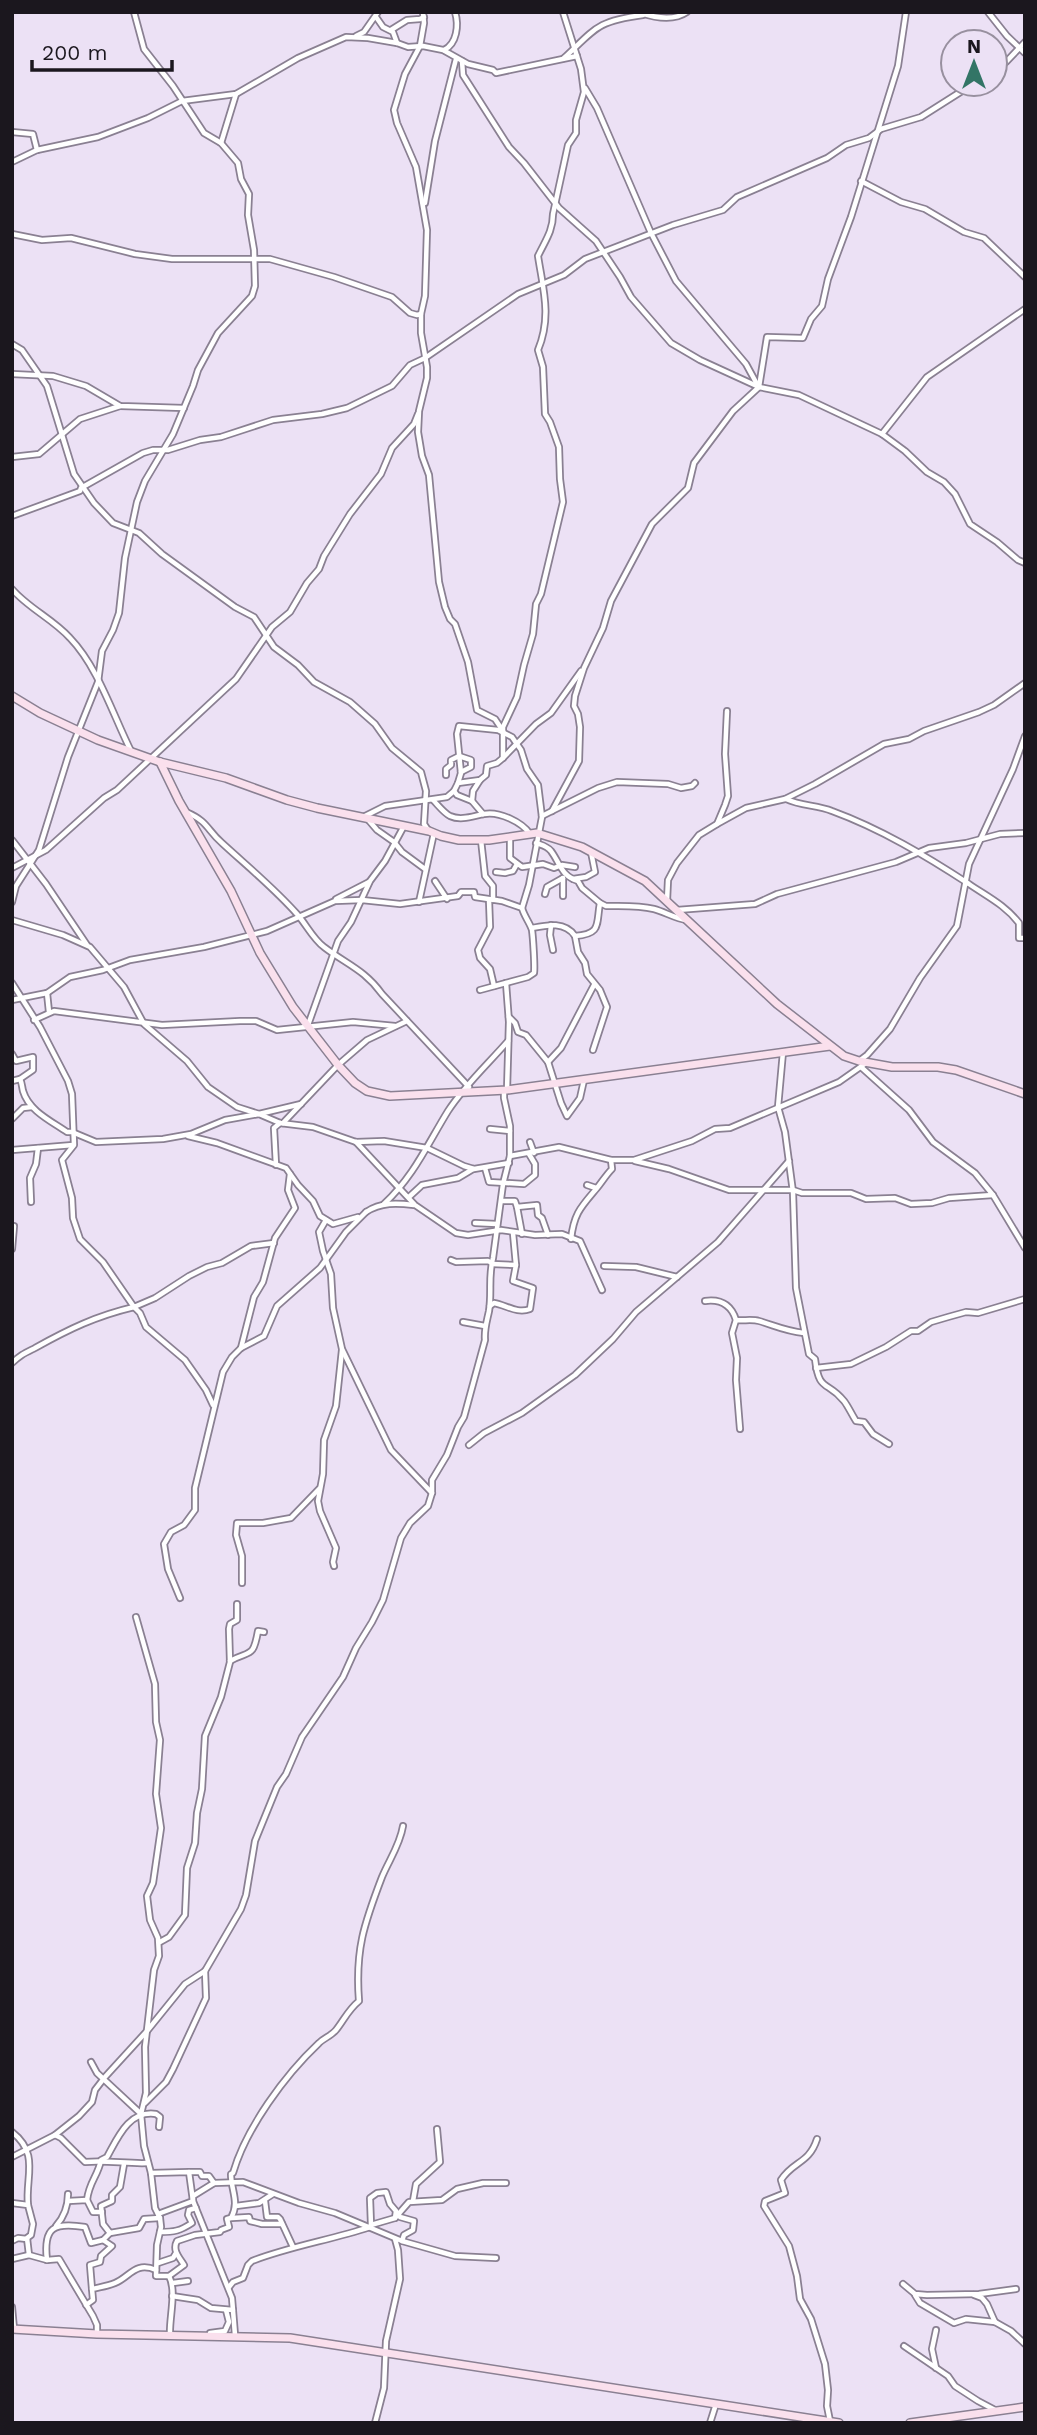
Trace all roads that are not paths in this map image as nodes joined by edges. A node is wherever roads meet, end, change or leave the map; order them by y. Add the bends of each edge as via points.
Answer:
1 (134, 12) edge
2 (564, 12) edge
3 (687, 12) edge
4 (906, 12) edge
5 (988, 12) edge
6 (641, 13) edge
7 (457, 14) edge
8 (377, 15) edge
9 (424, 15) edge
10 (675, 15) edge
11 (391, 30) junction
12 (354, 37) junction
13 (1025, 42) edge
14 (397, 43) junction
15 (420, 46) junction
16 (575, 47) junction
17 (1019, 49) junction
18 (443, 50) junction
19 (1025, 53) edge
20 (577, 56) junction
21 (563, 58) junction
22 (1009, 58) edge
23 (456, 59) junction
24 (462, 61) junction
25 (584, 87) junction
26 (236, 94) junction
27 (951, 98) edge
28 (182, 101) junction
29 (12, 132) edge
30 (876, 133) junction
31 (221, 143) junction
32 (37, 150) junction
33 (12, 162) edge
34 (861, 181) junction
35 (556, 202) junction
36 (424, 208) junction
37 (650, 233) junction
38 (12, 234) edge
39 (603, 252) junction
40 (254, 259) junction
41 (1025, 277) edge
42 (541, 283) junction
43 (1025, 309) edge
44 (421, 314) junction
45 (12, 344) edge
46 (425, 358) junction
47 (12, 374) edge
48 (40, 376) junction
49 (759, 387) junction
50 (120, 406) junction
51 (184, 408) junction
52 (419, 411) junction
53 (61, 434) junction
54 (882, 434) junction
55 (163, 450) junction
56 (12, 457) edge
57 (81, 488) junction
58 (12, 516) edge
59 (130, 529) junction
60 (1025, 563) edge
61 (12, 589) edge
62 (266, 637) junction
63 (584, 668) junction
64 (98, 682) junction
65 (1025, 683) edge
66 (12, 696) edge
67 (727, 711) dead end
68 (79, 731) junction
69 (503, 732) junction
70 (1025, 736) edge
71 (517, 742) junction
72 (131, 752) junction
73 (459, 756) junction
74 (150, 758) junction
75 (503, 758) junction
76 (160, 762) junction
77 (461, 773) junction
78 (446, 775) dead end
79 (480, 780) junction
80 (458, 783) junction
81 (695, 783) dead end
82 (454, 791) junction
83 (785, 799) junction
84 (430, 801) junction
85 (472, 801) junction
86 (552, 811) junction
87 (186, 812) junction
88 (483, 814) junction
89 (365, 816) junction
90 (541, 817) junction
91 (717, 824) junction
92 (404, 825) junction
93 (432, 832) junction
94 (1025, 833) edge
95 (534, 834) junction
96 (510, 837) junction
97 (981, 839) junction
98 (12, 840) edge
99 (481, 841) junction
100 (394, 842) junction
101 (536, 842) junction
102 (591, 852) junction
103 (918, 852) junction
104 (35, 856) junction
105 (28, 862) junction
106 (517, 864) junction
107 (532, 866) junction
108 (559, 867) junction
109 (575, 867) dead end
110 (12, 868) edge
111 (425, 869) junction
112 (496, 872) dead end
113 (564, 876) junction
114 (572, 879) junction
115 (370, 881) junction
116 (435, 881) dead end
117 (965, 882) junction
118 (545, 894) dead end
119 (563, 896) dead end
120 (447, 898) junction
121 (362, 900) junction
122 (491, 900) junction
123 (12, 902) edge
124 (419, 902) junction
125 (667, 902) junction
126 (600, 903) junction
127 (326, 904) junction
128 (522, 908) junction
129 (676, 910) junction
130 (299, 916) junction
131 (12, 920) edge
132 (688, 920) junction
133 (551, 925) junction
134 (531, 928) junction
135 (252, 935) junction
136 (575, 936) junction
137 (1025, 938) edge
138 (88, 946) junction
139 (553, 950) dead end
140 (333, 952) junction
141 (109, 968) junction
142 (12, 983) edge
143 (506, 984) junction
144 (594, 985) junction
145 (494, 986) junction
146 (480, 990) dead end
147 (47, 993) junction
148 (24, 999) junction
149 (12, 1000) edge
150 (48, 1012) junction
151 (509, 1017) junction
152 (34, 1020) junction
153 (407, 1021) junction
154 (144, 1024) junction
155 (396, 1026) junction
156 (308, 1027) junction
157 (508, 1041) junction
158 (830, 1046) junction
159 (593, 1051) dead end
160 (783, 1052) junction
161 (12, 1054) edge
162 (548, 1062) junction
163 (862, 1064) junction
164 (338, 1065) junction
165 (20, 1079) junction
166 (584, 1079) junction
167 (12, 1081) edge
168 (554, 1083) junction
169 (467, 1089) junction
170 (505, 1090) junction
171 (1025, 1094) edge
172 (301, 1104) junction
173 (32, 1107) junction
174 (778, 1107) junction
175 (259, 1114) junction
176 (12, 1119) edge
177 (281, 1123) junction
178 (490, 1129) dead end
179 (510, 1131) junction
180 (72, 1132) junction
181 (184, 1136) junction
182 (356, 1142) junction
183 (530, 1142) dead end
184 (74, 1145) junction
185 (37, 1148) junction
186 (427, 1148) junction
187 (12, 1150) edge
188 (531, 1153) junction
189 (510, 1156) junction
190 (611, 1160) junction
191 (634, 1160) junction
192 (789, 1160) junction
193 (509, 1163) junction
194 (276, 1165) junction
195 (485, 1168) junction
196 (474, 1169) junction
197 (290, 1174) junction
198 (503, 1184) junction
199 (587, 1185) dead end
200 (596, 1188) junction
201 (400, 1189) junction
202 (793, 1190) junction
203 (762, 1192) junction
204 (993, 1195) junction
205 (409, 1198) junction
206 (502, 1201) junction
207 (31, 1202) dead end
208 (384, 1205) junction
209 (415, 1205) junction
210 (517, 1207) junction
211 (366, 1212) junction
212 (326, 1220) junction
213 (475, 1223) dead end
214 (497, 1224) junction
215 (14, 1226) dead end
216 (496, 1231) junction
217 (513, 1233) junction
218 (522, 1234) junction
219 (548, 1235) junction
220 (571, 1239) junction
221 (274, 1243) junction
222 (1025, 1248) edge
223 (12, 1249) edge
224 (326, 1259) junction
225 (451, 1260) dead end
226 (492, 1264) junction
227 (516, 1265) junction
228 (604, 1266) dead end
229 (677, 1278) junction
230 (602, 1290) dead end
231 (1025, 1299) edge
232 (705, 1301) dead end
233 (134, 1307) junction
234 (489, 1307) junction
235 (736, 1320) junction
236 (463, 1322) dead end
237 (485, 1326) junction
238 (804, 1333) junction
239 (242, 1348) junction
240 (342, 1349) junction
241 (12, 1363) edge
242 (816, 1368) junction
243 (213, 1406) junction
244 (740, 1429) dead end
245 (889, 1444) dead end
246 (469, 1445) dead end
247 (319, 1488) junction
248 (432, 1493) junction
249 (334, 1566) dead end
250 (242, 1583) dead end
251 (180, 1598) dead end
252 (237, 1604) dead end
253 (136, 1617) dead end
254 (264, 1632) dead end
255 (230, 1662) junction
256 (403, 1826) dead end
257 (159, 1943) junction
258 (205, 1971) junction
259 (148, 2031) junction
260 (91, 2062) dead end
261 (104, 2079) junction
262 (144, 2104) junction
263 (141, 2114) junction
264 (159, 2127) dead end
265 (437, 2129) dead end
266 (12, 2132) edge
267 (55, 2135) junction
268 (817, 2139) dead end
269 (27, 2150) junction
270 (12, 2157) edge
271 (102, 2160) junction
272 (149, 2163) junction
273 (124, 2164) junction
274 (189, 2172) junction
275 (151, 2173) junction
276 (214, 2183) junction
277 (230, 2183) junction
278 (506, 2183) dead end
279 (68, 2194) dead end
280 (273, 2194) junction
281 (87, 2200) junction
282 (68, 2201) junction
283 (192, 2201) junction
284 (265, 2201) junction
285 (413, 2201) junction
286 (12, 2203) edge
287 (28, 2205) junction
288 (236, 2206) junction
289 (196, 2208) junction
290 (102, 2212) junction
291 (159, 2216) junction
292 (397, 2216) junction
293 (231, 2218) junction
294 (282, 2224) junction
295 (370, 2226) junction
296 (55, 2227) junction
297 (160, 2232) junction
298 (110, 2233) junction
299 (207, 2235) junction
300 (394, 2238) junction
301 (27, 2239) junction
302 (103, 2240) junction
303 (12, 2241) edge
304 (402, 2241) junction
305 (293, 2247) junction
306 (176, 2252) junction
307 (29, 2255) junction
308 (12, 2259) edge
309 (496, 2259) dead end
310 (47, 2260) junction
311 (158, 2263) junction
312 (156, 2270) junction
313 (169, 2276) junction
314 (188, 2281) dead end
315 (173, 2283) junction
316 (903, 2284) dead end
317 (229, 2287) junction
318 (92, 2289) junction
319 (1016, 2289) dead end
320 (915, 2294) junction
321 (970, 2294) junction
322 (172, 2296) junction
323 (86, 2305) junction
324 (12, 2307) edge
325 (230, 2310) junction
326 (995, 2322) junction
327 (13, 2329) edge
328 (936, 2330) dead end
329 (97, 2334) junction
330 (170, 2335) junction
331 (195, 2335) junction
332 (235, 2335) junction
333 (1025, 2344) edge
334 (904, 2346) dead end
335 (385, 2352) junction
336 (937, 2369) junction
337 (717, 2403) junction
338 (1025, 2407) edge
339 (996, 2410) junction
340 (830, 2421) edge
341 (375, 2423) edge
342 (710, 2423) edge
343 (839, 2423) edge
344 (910, 2423) edge

1 - 28 street via 142,46
2 - 16 street
3 - 10 street
4 - 30 street via 898,66
5 - 17 street
6 - 10 street via 664,18
6 - 16 street via 597,26
7 - 18 street via 455,36
8 - 11 street
8 - 12 street
9 - 11 street
9 - 15 street
11 - 14 street
12 - 14 street
12 - 26 street via 338,39 298,58
13 - 17 street
14 - 15 street
15 - 18 street
15 - 36 street via 394,110 416,167
16 - 20 street
16 - 21 street
17 - 19 street
17 - 22 street
18 - 23 street
20 - 21 street
20 - 25 street
21 - 24 street via 501,73
23 - 24 street
23 - 36 street
24 - 35 street via 463,75 509,147
25 - 35 street
25 - 37 street
26 - 28 street
26 - 31 street
27 - 30 street via 922,117
28 - 31 street via 204,133
28 - 32 street via 98,136
29 - 32 street via 33,134
30 - 34 street
30 - 37 street via 737,197 723,210
31 - 40 street via 239,163 249,194
32 - 33 street
34 - 41 street via 984,238
34 - 49 street via 822,306 803,338 767,337
35 - 39 street
35 - 42 street via 547,243 538,256
36 - 44 street via 427,259
37 - 39 street
37 - 49 street via 676,281 746,364
38 - 40 street via 42,240 71,238 172,259
39 - 42 street
39 - 49 street via 631,298 671,343
40 - 44 street via 270,259 334,277 392,297 413,315
40 - 51 street via 254,291 218,333
42 - 46 street
42 - 69 street via 547,303 538,350 545,414 559,447 563,502 520,689
43 - 54 street via 927,377
44 - 46 street
45 - 48 street via 22,350
46 - 52 street via 427,378
46 - 55 street via 410,365 392,386 347,408 273,420
47 - 48 street
48 - 50 street via 86,386
48 - 53 street
49 - 54 street via 799,395
49 - 63 street via 733,411 694,463 688,488 652,524 611,601
50 - 51 street
50 - 53 street via 80,419
51 - 55 street
52 - 62 street via 295,604
52 - 69 street via 441,594 468,662 477,710 495,719
53 - 56 street via 39,454
53 - 57 street
54 - 60 street via 956,494 970,524
55 - 57 street via 143,453
55 - 59 street via 145,481
57 - 58 street
57 - 59 street via 113,523
59 - 62 street via 254,617
59 - 64 street via 118,613 102,651
61 - 64 street via 71,638
62 - 74 street via 236,679
62 - 84 street via 314,682 350,702 375,724 393,748 421,772
63 - 71 street via 551,713
63 - 86 street via 574,706 580,727 579,761
64 - 68 street
64 - 72 street
65 - 83 street via 979,712 884,744
66 - 68 street
67 - 91 street via 728,796
68 - 72 street
68 - 104 street
69 - 71 street
69 - 73 street via 459,726
69 - 75 street
70 - 97 street
71 - 75 street
71 - 90 street via 538,785
72 - 74 street
73 - 77 street
73 - 77 street via 472,763
73 - 78 street via 451,760
74 - 76 street
74 - 104 street
75 - 79 street via 485,767 486,775
76 - 87 street
76 - 89 street via 313,807
77 - 80 street
79 - 80 street
79 - 85 street
80 - 82 street
81 - 86 street via 681,788 617,782
82 - 84 street
82 - 85 street
83 - 91 street via 746,808
83 - 103 street via 829,810
84 - 88 street via 452,817
84 - 89 street via 385,806
84 - 93 street via 424,824
85 - 88 street
86 - 90 street
87 - 130 street via 209,826 219,841
87 - 135 street
88 - 95 street via 520,823
89 - 92 street
89 - 100 street
90 - 95 street
91 - 125 street via 699,835 677,863 668,880
92 - 93 street
92 - 100 street
93 - 99 street
93 - 111 street
94 - 97 street
95 - 96 street
95 - 101 street
95 - 102 street
96 - 99 street
96 - 106 street via 508,854
97 - 103 street
97 - 117 street
98 - 105 street
99 - 122 street via 485,876 493,886
100 - 111 street
100 - 115 street
101 - 107 street
101 - 108 street via 550,850
102 - 114 street via 595,872
102 - 125 street via 645,881
103 - 117 street
103 - 129 street via 755,904
104 - 105 street
105 - 110 street
105 - 123 street
105 - 138 street
106 - 107 street
106 - 112 street via 513,871
107 - 108 street
107 - 128 street
108 - 109 street
108 - 113 street
111 - 124 street
113 - 114 street
113 - 118 street via 547,887
113 - 119 street
114 - 126 street
115 - 121 street
115 - 127 street
116 - 120 street
117 - 137 street via 1011,913 1019,923 1019,938
117 - 163 street via 957,926
120 - 122 street via 474,892 475,897
120 - 124 street
121 - 124 street
121 - 127 street
121 - 140 street
122 - 128 street
122 - 145 street via 490,926 478,950
125 - 129 street
126 - 132 street via 651,908
126 - 136 street via 596,929
127 - 130 street
128 - 134 street
129 - 132 street
130 - 135 street
130 - 140 street
131 - 138 street
132 - 158 street via 777,1004
133 - 134 street
133 - 136 street
133 - 139 street
134 - 143 street via 534,973
135 - 141 street
135 - 156 street
136 - 144 street
138 - 141 street
140 - 153 street via 371,978
140 - 156 street
141 - 147 street via 70,976
141 - 154 street
142 - 148 street
143 - 145 street
143 - 151 street
144 - 159 street via 607,1007
144 - 162 street via 561,1048
145 - 146 street
147 - 148 street
147 - 150 street
148 - 149 street
148 - 152 street
150 - 152 street
150 - 154 street
151 - 157 street
151 - 162 street
152 - 180 street via 68,1081 74,1107
153 - 155 street
153 - 169 street
154 - 156 street via 256,1021 277,1030
154 - 175 street via 187,1061 208,1087 237,1107
155 - 156 street
155 - 164 street via 367,1040
156 - 164 street
157 - 169 street
157 - 170 street
158 - 160 street
158 - 163 street
160 - 166 street
160 - 174 street
161 - 165 street via 16,1061 33,1057 33,1070
162 - 168 street
163 - 171 street via 956,1070
163 - 174 street via 839,1082
163 - 204 street via 909,1110 933,1142 975,1173
164 - 169 street via 355,1083 378,1094
164 - 172 street
165 - 167 street
165 - 173 street
166 - 168 street
166 - 168 street via 580,1098 567,1116
168 - 170 street
169 - 170 street
169 - 186 street
170 - 179 street
172 - 175 street
172 - 177 street
173 - 176 street via 23,1108
173 - 180 street
174 - 191 street
174 - 192 street
175 - 177 street
175 - 181 street via 225,1120
177 - 182 street via 313,1127
177 - 194 street via 274,1128
178 - 179 street
179 - 189 street
180 - 181 street via 107,1142
180 - 184 street
181 - 194 street via 218,1143
182 - 186 street
182 - 201 street
183 - 188 street
184 - 185 street
184 - 233 street via 62,1160 80,1240 103,1262
185 - 187 street
185 - 207 street via 30,1178
186 - 196 street
186 - 201 street
188 - 189 street
188 - 190 street via 559,1147
188 - 198 street via 536,1175 524,1184
189 - 193 street
190 - 191 street
190 - 200 street via 612,1169
191 - 203 street via 729,1190
192 - 202 street
192 - 203 street
193 - 195 street
193 - 198 street
194 - 197 street
195 - 196 street
195 - 198 street via 488,1181
196 - 205 street via 458,1178 422,1185
197 - 212 street
197 - 221 street via 288,1189 295,1208
198 - 206 street
199 - 200 street
200 - 220 street via 579,1209
201 - 205 street
201 - 208 street
202 - 203 street
202 - 204 street via 895,1198 911,1204
202 - 238 street via 796,1288
203 - 229 street via 718,1242
204 - 222 street
205 - 209 street
206 - 210 street via 515,1201
206 - 214 street
208 - 209 street
208 - 211 street
209 - 216 street via 456,1233
210 - 218 street
210 - 219 street via 537,1205
211 - 212 street via 340,1224
211 - 224 street
212 - 224 street via 319,1232
213 - 214 street
214 - 216 street
215 - 223 street
216 - 217 street
216 - 226 street
217 - 218 street
217 - 227 street
218 - 219 street
219 - 220 street
220 - 230 street via 580,1241
221 - 233 street via 251,1246
221 - 239 street
224 - 239 street via 276,1306 264,1336
224 - 240 street
225 - 226 street
226 - 227 street
226 - 234 street
227 - 234 street via 513,1281 533,1288 530,1309 519,1311 494,1303
228 - 229 street via 636,1267
229 - 246 street via 636,1312 575,1375
231 - 242 street via 931,1322 852,1364
232 - 235 street via 720,1301
233 - 241 street via 70,1328 21,1353
233 - 243 street via 146,1327 185,1360
234 - 237 street
235 - 238 street via 758,1320 781,1331
235 - 244 street via 732,1333
236 - 237 street
237 - 248 street via 464,1417 432,1480
238 - 242 street
239 - 243 street via 223,1372
240 - 247 street
240 - 248 street via 391,1450
242 - 245 street via 820,1382 843,1399 856,1421 864,1422
243 - 251 street via 195,1488 195,1510 164,1544
247 - 249 street via 320,1511 336,1548
247 - 250 street via 291,1518 237,1523
248 - 258 street via 428,1506 401,1538 383,1600 343,1677 302,1737 277,1787 255,1841 241,1909
252 - 255 street via 237,1620 229,1629
253 - 257 street via 155,1684 160,1741 156,1794 161,1828 148,1896 149,1920
254 - 255 street via 258,1631 256,1644 246,1656
255 - 257 street via 205,1736 184,1915
256 - 277 street via 359,1943 359,2001 272,2099 239,2154
257 - 259 street
258 - 259 street via 185,1984
258 - 262 street via 206,1998 166,2082
259 - 261 street
259 - 262 street
260 - 261 street
261 - 263 street
261 - 267 street via 92,2102
262 - 263 street
263 - 264 street via 159,2115
263 - 271 street via 129,2122
263 - 272 street
265 - 285 street via 440,2162 416,2184
266 - 269 street
267 - 269 street
267 - 271 street via 82,2161
268 - 340 street via 808,2159 781,2180 785,2193 765,2201 764,2206 789,2246 800,2299 825,2364
269 - 270 street
269 - 287 street via 31,2170
271 - 273 street
271 - 281 street
272 - 273 street
272 - 275 street
273 - 290 street via 120,2186
274 - 275 street
274 - 276 street via 200,2172
274 - 283 street
275 - 291 street
276 - 277 street
276 - 283 street
277 - 280 street via 243,2182
277 - 288 street
278 - 285 street via 457,2189 442,2200
279 - 282 street
280 - 284 street
280 - 295 street
281 - 282 street
281 - 290 street via 93,2212
282 - 296 street
283 - 289 street
283 - 291 street
284 - 288 street
284 - 294 street via 268,2217 278,2217
285 - 292 street
286 - 287 street
287 - 301 street via 33,2224
288 - 293 street
289 - 297 street via 188,2215 192,2223 176,2233
289 - 299 street
290 - 298 street
291 - 297 street
291 - 298 street via 144,2220 139,2228
292 - 295 street
292 - 295 street via 386,2192 377,2193 370,2198
292 - 304 street via 414,2221 413,2230
293 - 294 street
293 - 299 street via 227,2218 229,2227
294 - 305 street
295 - 300 street
295 - 305 street
296 - 302 street via 85,2228 91,2243
296 - 310 street via 45,2243
297 - 311 street
298 - 302 street
299 - 306 street via 177,2241
299 - 317 street
300 - 304 street
300 - 335 street via 400,2279
301 - 303 street
301 - 307 street
302 - 318 street via 112,2246 100,2262 90,2265
304 - 309 street via 455,2256
305 - 317 street via 252,2261 243,2278
306 - 311 street via 173,2258
306 - 313 street via 184,2265
307 - 308 street
307 - 310 street
310 - 323 street via 59,2259
311 - 312 street
312 - 313 street via 156,2276
312 - 318 street via 135,2269 117,2283
313 - 315 street
314 - 315 street
315 - 322 street
316 - 320 street
317 - 325 street
318 - 323 street via 93,2300
319 - 321 street
320 - 321 street
320 - 326 street via 920,2303 954,2323 966,2319
321 - 326 street via 982,2298
322 - 325 street
322 - 330 street
323 - 329 street
324 - 327 street
325 - 331 street via 225,2332
325 - 332 street
326 - 333 street
327 - 329 street
328 - 336 street via 932,2349
329 - 330 street
330 - 331 street
331 - 332 street
332 - 335 street
334 - 336 street
335 - 337 street
335 - 341 street via 384,2388
336 - 339 street via 978,2402
337 - 340 street
337 - 342 street
338 - 339 street
339 - 344 street
340 - 343 street

